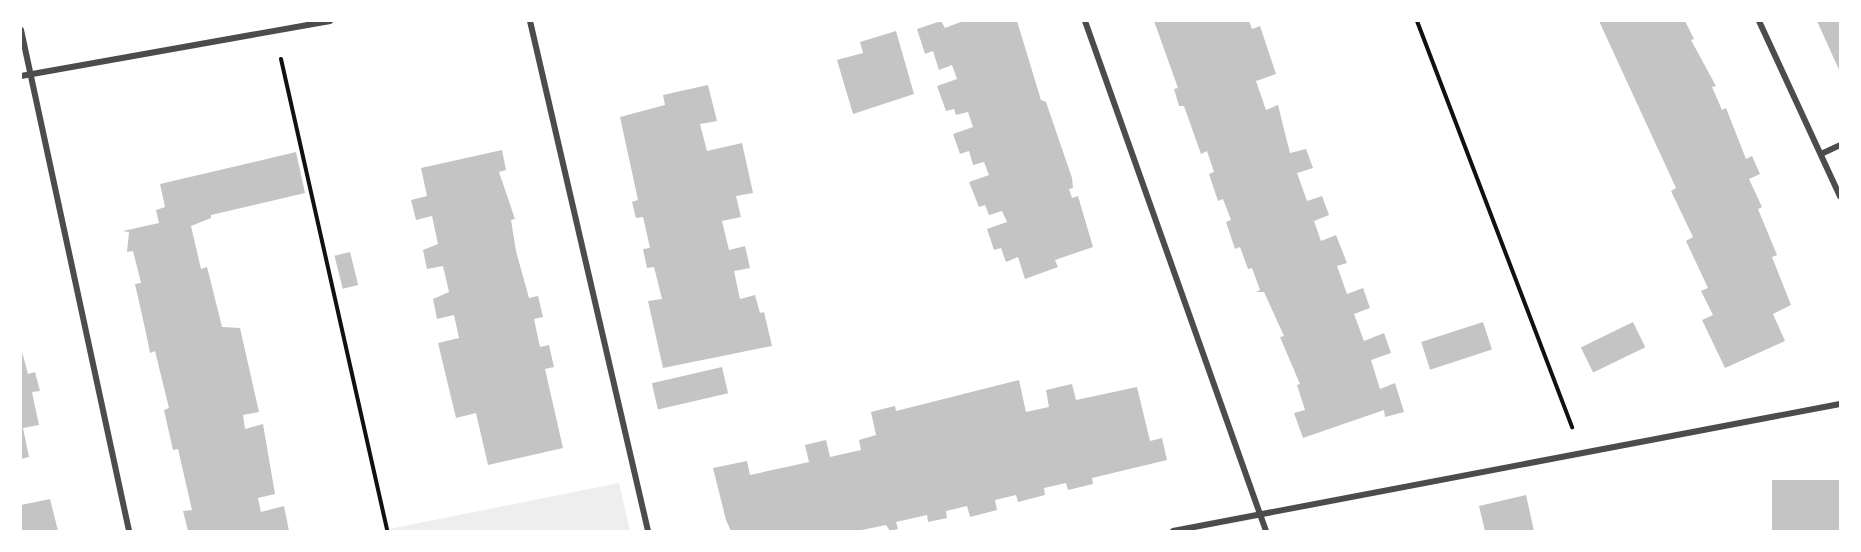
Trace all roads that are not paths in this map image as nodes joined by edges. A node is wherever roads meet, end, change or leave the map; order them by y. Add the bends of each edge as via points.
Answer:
1 (330, 21) edge
2 (531, 21) edge
3 (1085, 21) edge
4 (1759, 21) edge
5 (21, 30) edge
6 (29, 75) junction
7 (21, 76) edge
8 (1840, 146) edge
9 (1821, 154) junction
10 (1840, 196) edge
11 (1840, 404) edge
12 (1260, 512) junction
13 (129, 531) edge
14 (648, 531) edge
15 (1173, 531) edge
16 (1266, 531) edge

1 - 6 street
2 - 14 street
3 - 12 street
4 - 9 street
5 - 6 street
6 - 7 street
6 - 13 street
8 - 9 street
9 - 10 street
11 - 12 street
12 - 15 street
12 - 16 street

